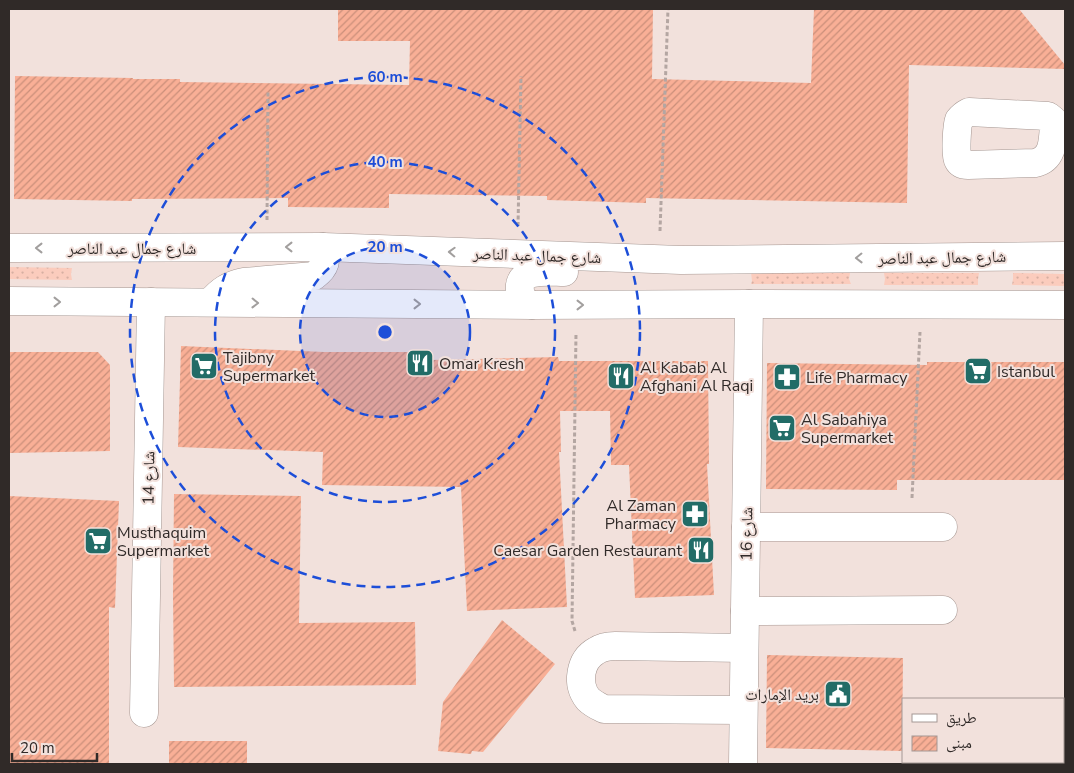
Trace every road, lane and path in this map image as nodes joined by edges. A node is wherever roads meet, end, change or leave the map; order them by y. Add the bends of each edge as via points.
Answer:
1 (668, 9) edge
2 (521, 76) dead end
3 (268, 91) dead end
4 (266, 247) junction
5 (323, 247) junction
6 (9, 248) edge
7 (517, 254) junction
8 (1065, 256) edge
9 (670, 260) junction
10 (9, 301) edge
11 (151, 302) junction
12 (211, 302) junction
13 (749, 304) junction
14 (921, 304) junction
15 (532, 305) junction
16 (577, 305) junction
17 (1065, 305) edge
18 (911, 526) junction
19 (944, 526) dead end
20 (746, 527) junction
21 (943, 610) dead end
22 (745, 611) junction
23 (744, 648) junction
24 (595, 651) junction
25 (743, 710) junction
26 (144, 713) dead end
27 (743, 764) edge

1 - 9 path
2 - 7 path
3 - 4 path
5 -> 4 street, شارع جمال عبد الناصر
4 -> 6 street, شارع جمال عبد الناصر
7 -> 5 street, شارع جمال عبد الناصر
5 - 12 street via 325,264 314,276 234,284 217,294
7 - 9 street, شارع جمال عبد الناصر
8 -> 9 street, شارع جمال عبد الناصر
9 - 15 street via 664,269 645,272 528,274 522,279 520,295
10 -> 11 street
11 - 12 street
11 - 26 street, شارع 14
12 -> 15 street
13 - 14 street
16 -> 13 street
13 - 20 street, شارع 16
14 - 17 street
14 - 18 path
15 - 16 street
16 - 24 path via 572,620 579,640
18 - 19 street
18 - 20 street
20 - 22 street, شارع 16
21 - 22 street
22 - 23 street, شارع 16
23 - 24 street via 615,646
23 - 25 street, شارع 16
24 - 25 street via 583,667 582,688 587,698 604,709
25 - 27 street, شارع 16

